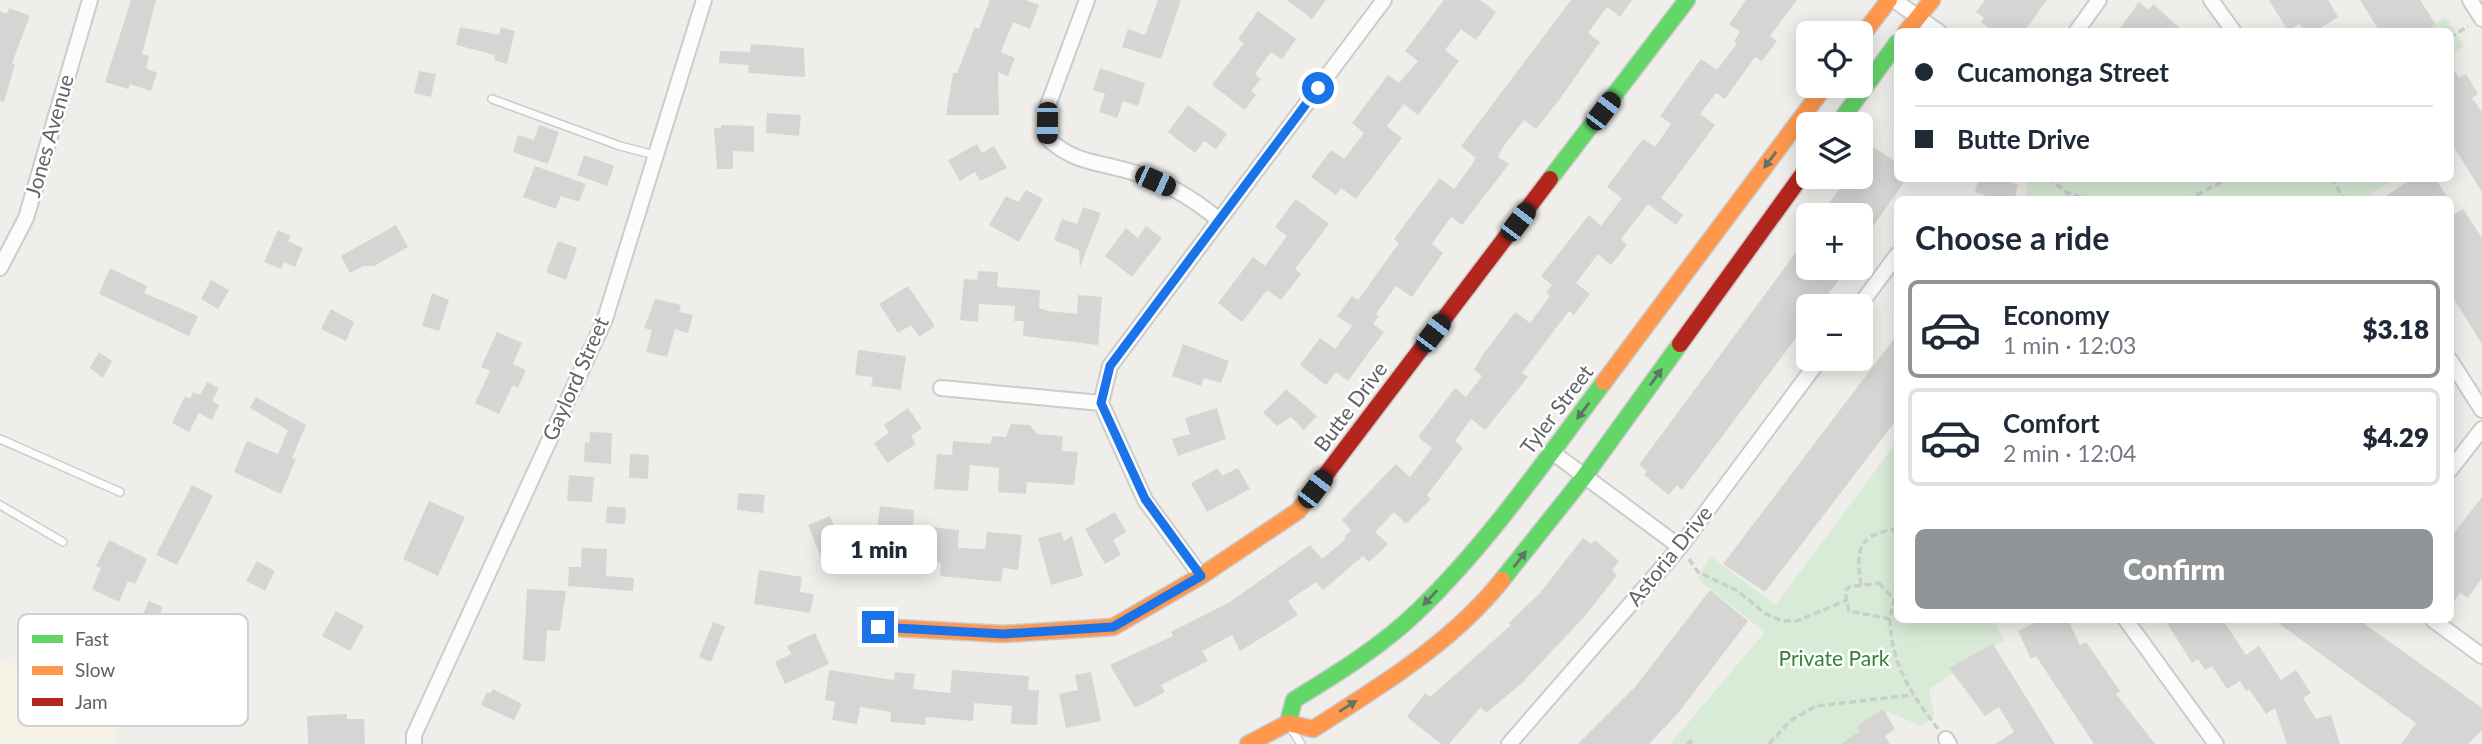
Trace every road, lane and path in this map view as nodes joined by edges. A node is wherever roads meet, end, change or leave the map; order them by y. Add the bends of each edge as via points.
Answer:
1 (90, 0) edge
2 (704, 0) edge
3 (1087, 0) edge
4 (1384, 0) edge
5 (1687, 0) edge
6 (1892, 0) edge
7 (1932, 0) edge
8 (2099, 0) edge
9 (2211, 0) edge
10 (2470, 0) edge
11 (1918, 17) junction
12 (2482, 18) edge
13 (1873, 23) edge
14 (1909, 28) edge
15 (1933, 28) edge
16 (2079, 28) edge
17 (2231, 28) edge
18 (2454, 36) edge
19 (1894, 47) edge
20 (1816, 98) edge
21 (492, 99) dead end
22 (1847, 112) edge
23 (656, 155) junction
24 (2053, 182) edge
25 (2221, 182) edge
26 (1796, 184) edge
27 (2077, 196) edge
28 (2195, 196) edge
29 (1219, 220) junction
30 (1894, 259) edge
31 (0, 268) edge
32 (1868, 294) edge
33 (2454, 366) edge
34 (1811, 371) edge
35 (941, 388) dead end
36 (1101, 403) junction
37 (2482, 410) edge
38 (2482, 429) edge
39 (0, 439) edge
40 (1552, 452) junction
41 (2454, 465) edge
42 (1584, 477) junction
43 (120, 492) dead end
44 (0, 505) edge
45 (1894, 529) edge
46 (63, 542) dead end
47 (1680, 547) junction
48 (1201, 576) junction
49 (1861, 585) junction
50 (1847, 600) junction
51 (1889, 619) junction
52 (2128, 623) edge
53 (2436, 623) edge
54 (878, 627) dead end
55 (2482, 656) edge
56 (1912, 695) junction
57 (1288, 723) junction
58 (1947, 741) edge
59 (414, 744) edge
60 (1248, 744) edge
61 (1301, 744) edge
62 (1509, 744) edge
63 (1687, 744) edge
64 (1695, 744) edge
65 (1769, 744) edge
66 (2216, 744) edge

1 - 31 street, Jones Avenue via 26,218
2 - 23 street, Gaylord Street
3 - 29 street via 1047,108 1047,138 1065,155 1137,173 1174,189
4 - 29 street
5 - 48 main road, Butte Drive via 1298,511
6 - 11 street
6 - 13 main road
7 - 11 main road
8 - 16 street
9 - 17 street
10 - 12 street
11 - 14 main road
11 - 15 street
12 - 18 path
19 - 22 main road
20 -> 40 main road, Tyler Street
21 - 23 lane
23 - 59 street, Gaylord Street via 605,319 454,644
24 - 27 path
25 - 28 path
42 -> 26 main road
29 - 36 street via 1110,366
30 - 32 street
33 - 37 street
34 - 47 street, Astoria Drive
35 - 36 street
36 - 48 street via 1145,499
38 - 41 street
39 - 43 lane
40 - 42 street
40 -> 57 main road, Tyler Street via 1419,610 1362,658 1294,700
42 - 47 street
57 -> 42 main road via 1313,729 1441,642 1496,588
44 - 46 lane
45 - 49 path via 1878,532 1860,548
47 - 50 path via 1698,572 1738,591 1782,621 1797,621
47 - 62 street, Astoria Drive
48 - 54 main road, Butte Drive via 1113,627 1003,634
49 - 50 path via 1849,587
49 - 51 path via 1879,583 1894,599
50 - 51 path via 1849,611
51 - 56 path via 1896,663
52 - 66 street
53 - 55 street
56 - 58 path
56 - 65 path via 1816,706 1796,716
57 - 60 main road
57 - 61 lane
63 - 64 path

